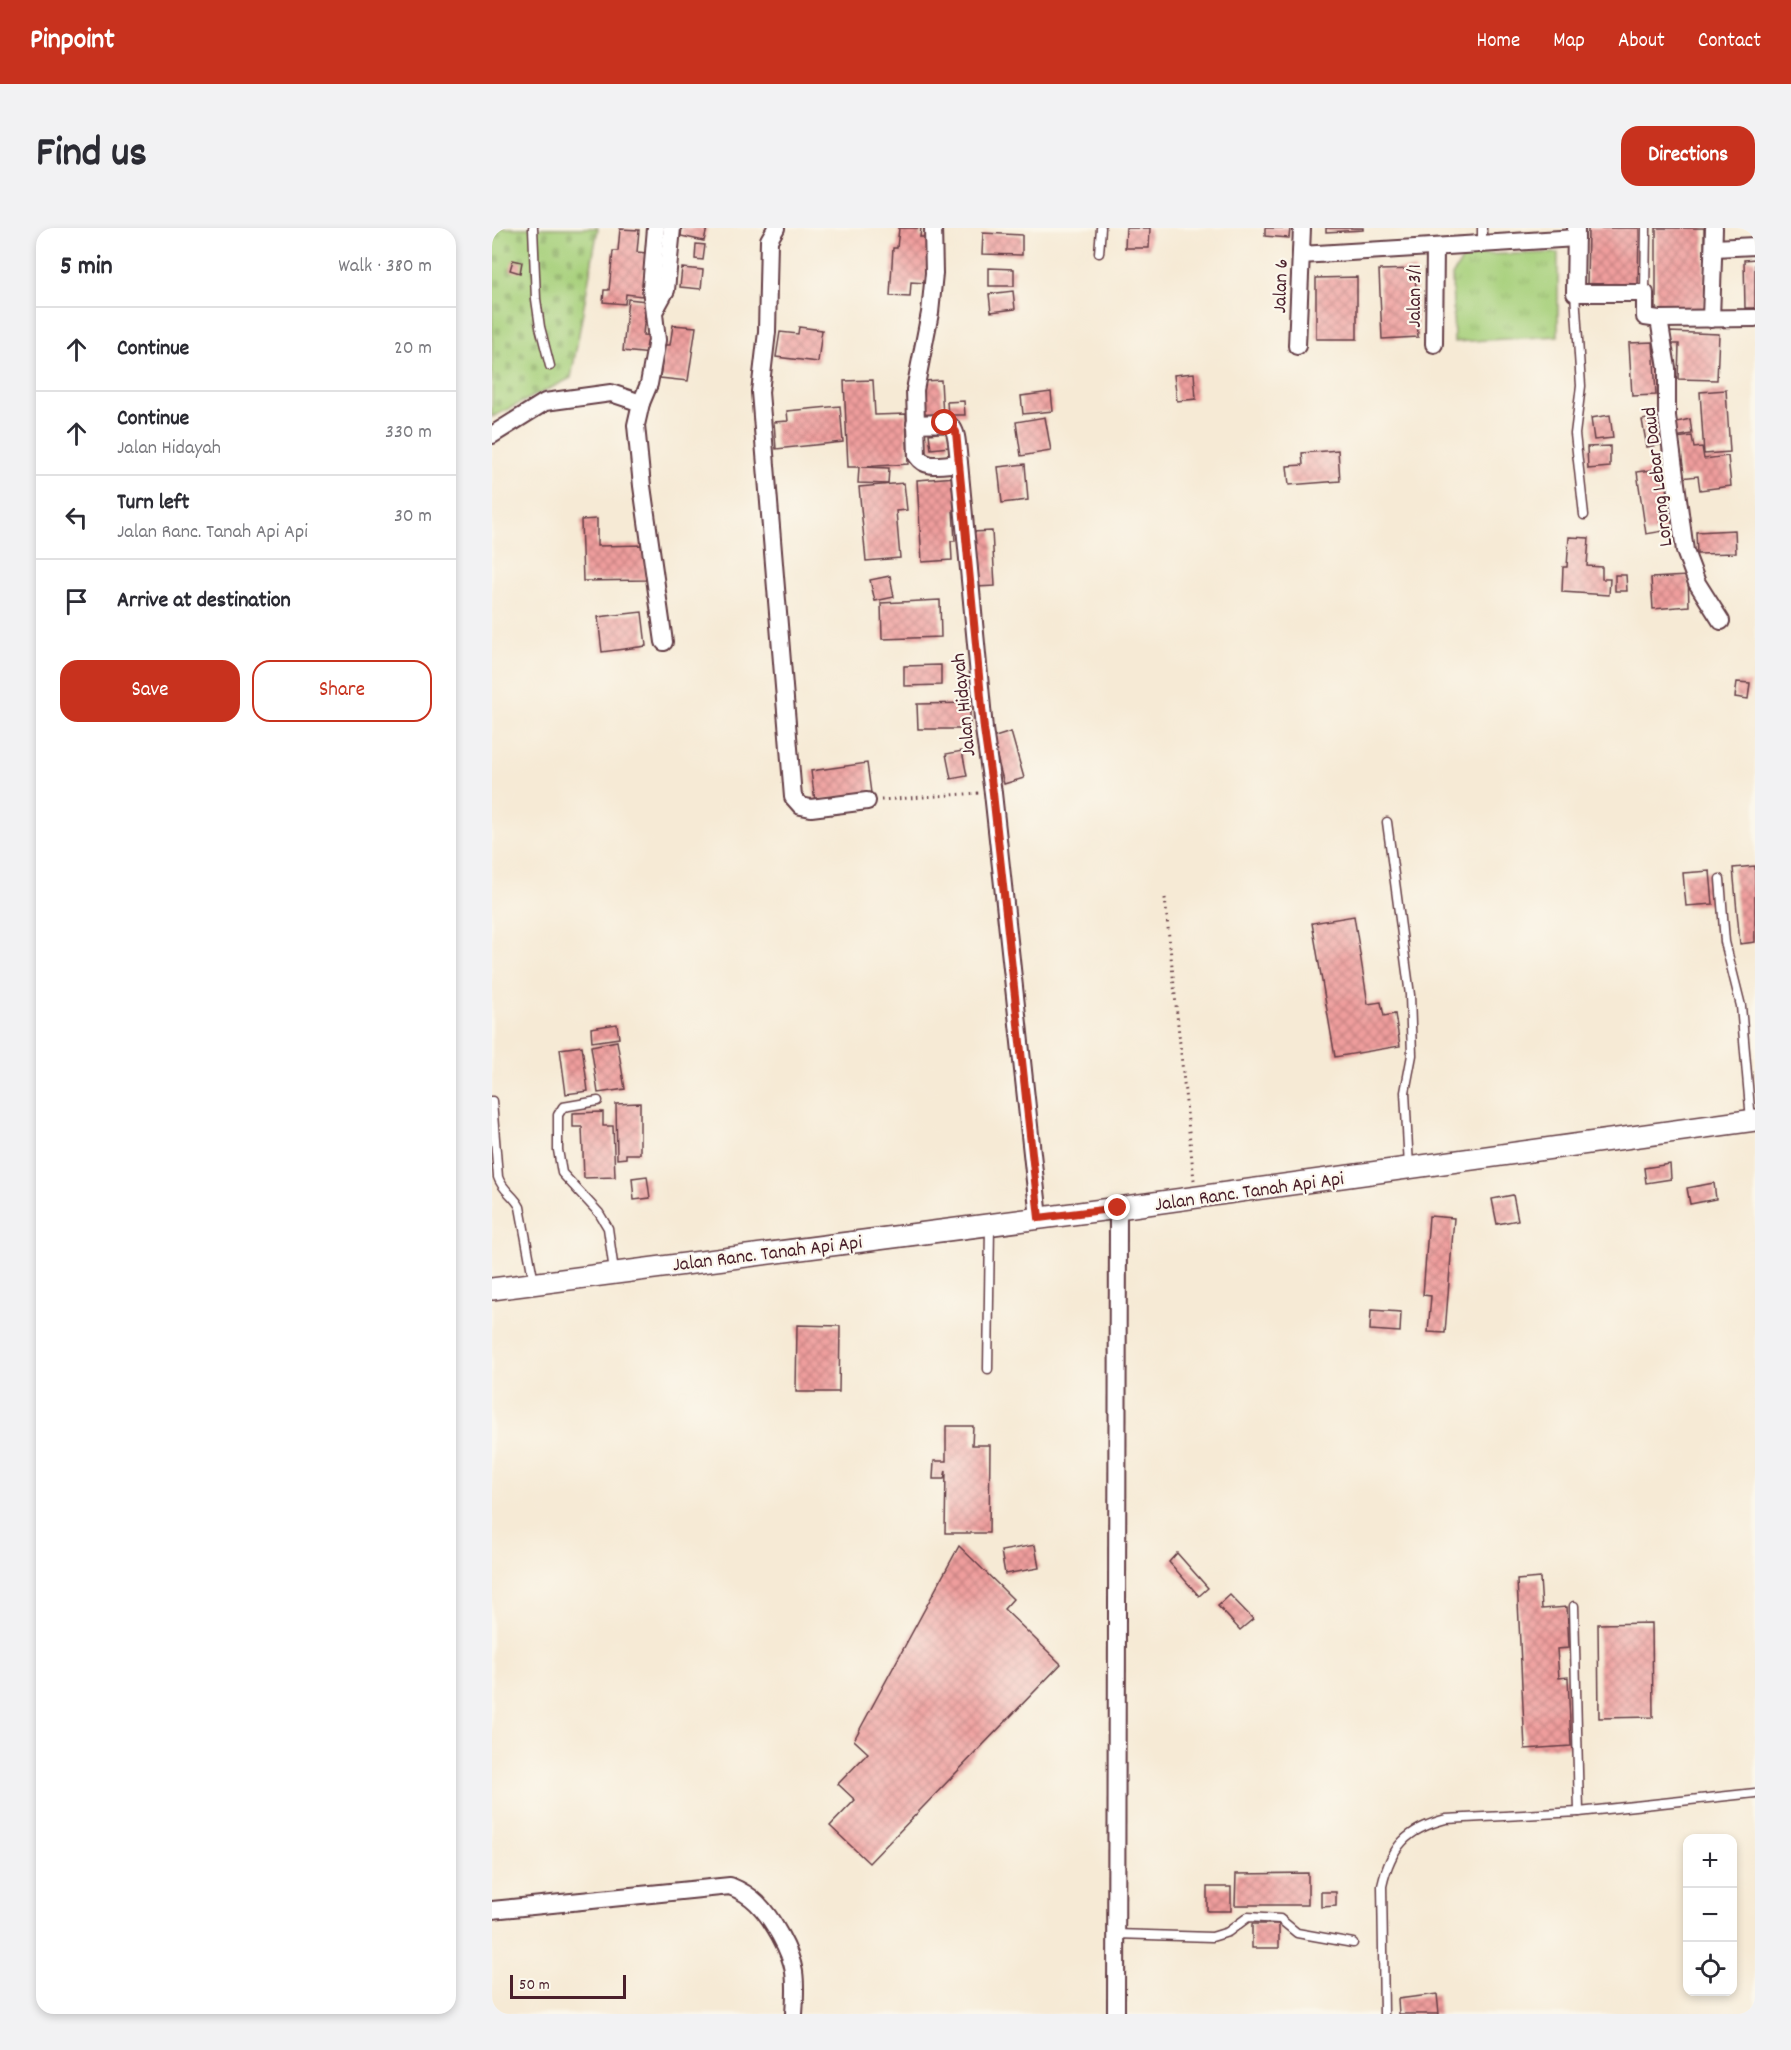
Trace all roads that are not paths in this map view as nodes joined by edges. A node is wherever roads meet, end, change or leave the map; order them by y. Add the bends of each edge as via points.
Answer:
1 (533, 228) edge
2 (656, 228) edge
3 (672, 228) edge
4 (776, 228) edge
5 (933, 228) edge
6 (1101, 228) edge
7 (1302, 228) edge
8 (1646, 228) edge
9 (1714, 228) edge
10 (1576, 233) edge
11 (1482, 236) edge
12 (1755, 246) edge
13 (1435, 247) junction
14 (1714, 248) junction
15 (1099, 253) dead end
16 (1302, 255) junction
17 (1575, 293) junction
18 (1645, 293) junction
19 (655, 310) junction
20 (1755, 318) edge
21 (1659, 319) junction
22 (1711, 319) junction
23 (1434, 344) dead end
24 (1298, 346) dead end
25 (550, 366) dead end
26 (641, 403) junction
27 (915, 424) junction
28 (492, 435) edge
29 (959, 463) junction
30 (1584, 515) dead end
31 (1721, 621) dead end
32 (664, 642) dead end
33 (867, 801) road end
34 (1387, 822) dead end
35 (1720, 879) dead end
36 (492, 1101) edge
37 (598, 1101) dead end
38 (1753, 1120) edge
39 (1409, 1167) junction
40 (1118, 1208) junction
41 (1039, 1218) junction
42 (990, 1224) junction
43 (614, 1272) junction
44 (534, 1284) junction
45 (492, 1289) edge
46 (988, 1369) dead end
47 (1574, 1606) dead end
48 (1755, 1793) edge
49 (1579, 1812) junction
50 (492, 1910) edge
51 (1116, 1934) junction
52 (1353, 1943) dead end
53 (794, 2014) edge
54 (1116, 2014) edge
55 (1384, 2014) edge

1 - 25 lane via 536,298
2 - 19 street via 651,288
3 - 19 street via 666,290
4 - 33 street via 769,240 767,332 760,392 793,797 801,807 811,808
5 - 27 street via 934,273 915,390
6 - 15 lane
7 - 16 street, Jalan 6
8 - 18 lane
9 - 14 street
10 - 11 street
10 - 17 street
11 - 13 street
12 - 14 street
13 - 16 street
13 - 23 street, Jalan 3/1
14 - 22 street
16 - 24 street, Jalan 6
17 - 18 street
17 - 30 lane via 1581,386 1575,434
18 - 21 street via 1645,317
19 - 26 street via 655,360
20 - 22 street
21 - 22 street
21 - 31 street, Lorong Lebar Daud via 1685,551 1697,584
26 - 28 street via 611,393 545,402
26 - 32 street via 636,425
27 - 29 street via 952,426
27 - 29 street via 916,456 921,463
29 - 41 street, Jalan Hidayah via 984,729
34 - 39 lane via 1410,995 1412,1055 1405,1092
35 - 38 lane via 1725,942 1742,1006
36 - 44 lane via 498,1178 519,1207
37 - 43 lane via 559,1110 558,1150 562,1173 608,1228
38 - 39 street, Jalan Ranc. Tanah Api Api
39 - 40 street, Jalan Ranc. Tanah Api Api
40 - 41 street, Jalan Ranc. Tanah Api Api
40 - 51 street
41 - 42 street, Jalan Ranc. Tanah Api Api
42 - 43 street, Jalan Ranc. Tanah Api Api
42 - 46 lane
43 - 44 street, Jalan Ranc. Tanah Api Api
44 - 45 street, Jalan Ranc. Tanah Api Api
47 - 49 lane
48 - 49 lane
49 - 55 lane via 1446,1819 1425,1824 1409,1834 1386,1867 1382,1886
50 - 53 street via 730,1886 758,1903 783,1943 794,1970
51 - 52 lane via 1212,1937 1228,1932 1248,1917 1280,1919 1297,1933
51 - 54 street

